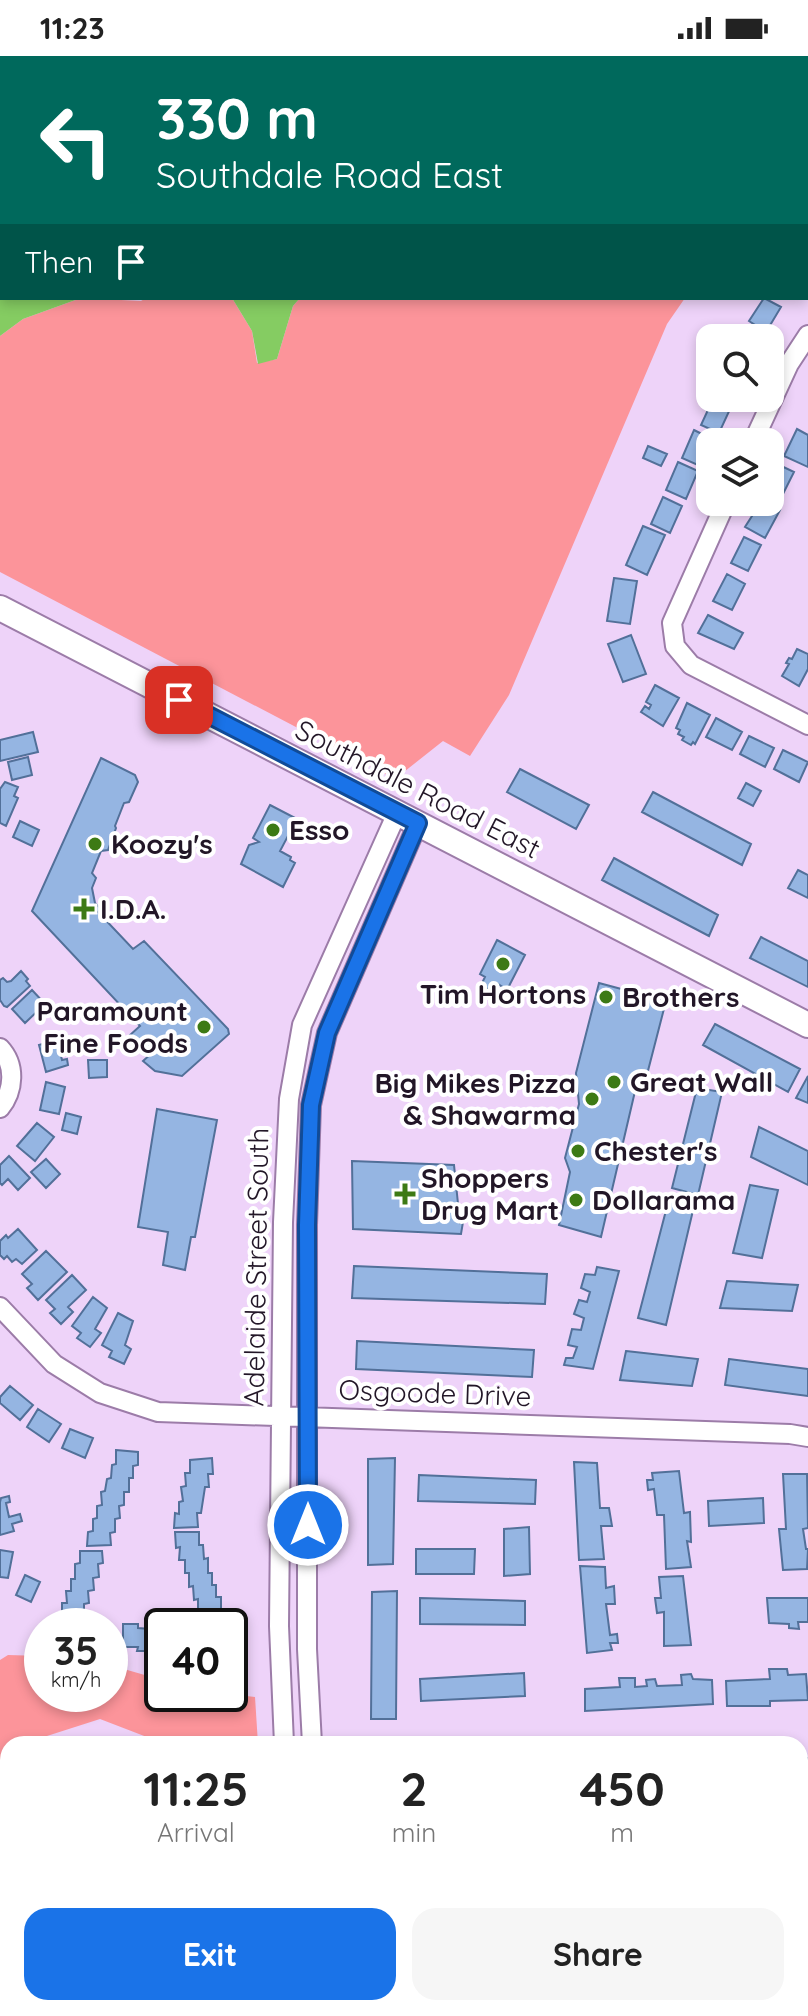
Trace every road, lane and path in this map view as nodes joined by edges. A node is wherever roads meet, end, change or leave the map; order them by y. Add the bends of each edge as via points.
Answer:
1 (808, 335) edge
2 (759, 428) edge
3 (720, 516) edge
4 (0, 608) edge
5 (808, 725) edge
6 (408, 818) junction
7 (808, 1025) edge
8 (0, 1048) edge
9 (0, 1108) edge
10 (0, 1307) edge
11 (281, 1416) junction
12 (309, 1417) junction
13 (808, 1437) edge
14 (284, 1736) edge
15 (312, 1736) edge

1 - 2 street
3 - 5 street via 672,623 675,646 691,665
4 - 6 main road, Southdale Road East
6 - 7 main road, Southdale Road East
6 - 11 street, Adelaide Street South via 302,1025 289,1099
6 - 12 street, Adelaide Street South via 327,1033 311,1105
8 - 9 street via 12,1070 11,1089
10 - 11 street, Osgoode Drive via 54,1364 100,1393 158,1412
11 - 12 street, Osgoode Drive
11 - 14 street, Adelaide Street South
12 - 13 street, Osgoode Drive
12 - 15 street, Adelaide Street South

